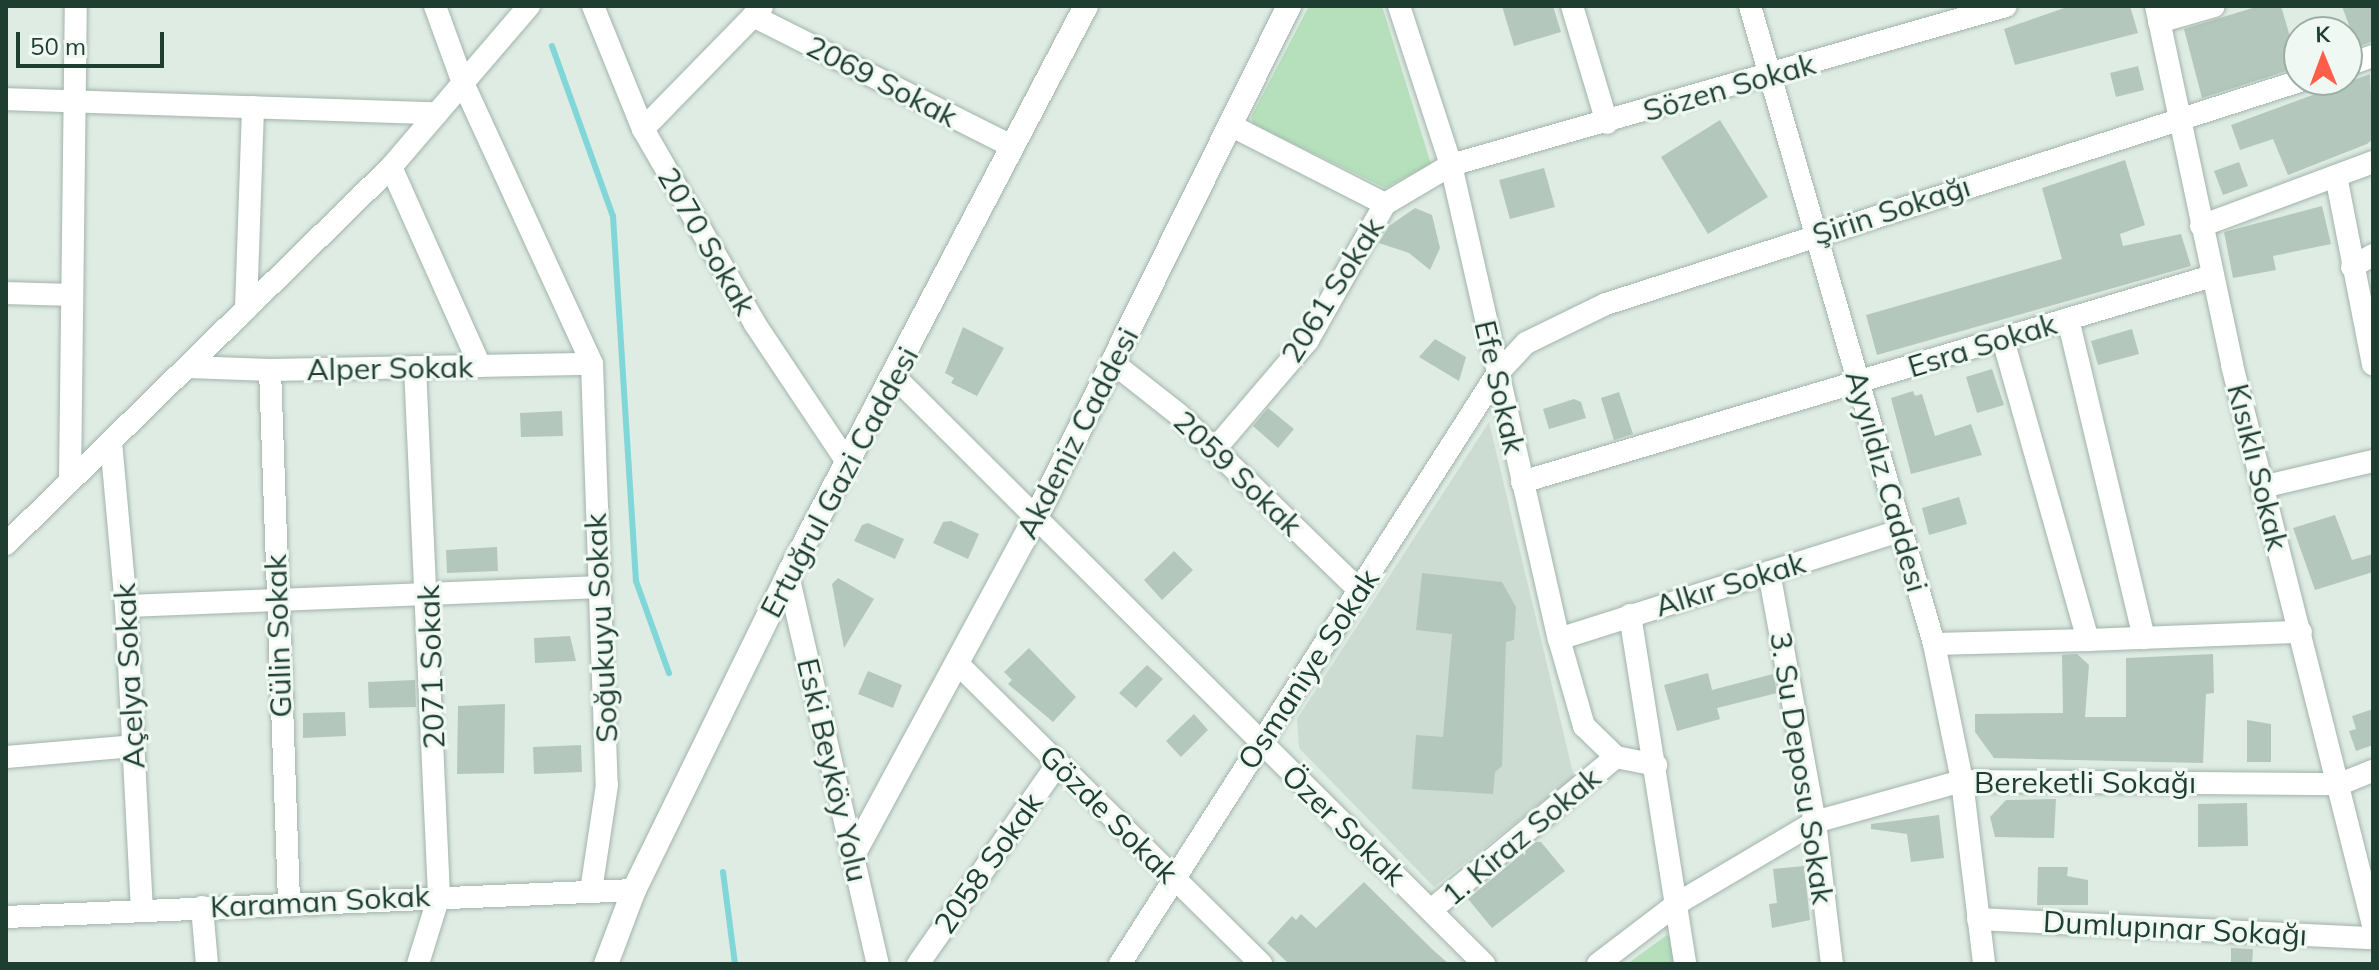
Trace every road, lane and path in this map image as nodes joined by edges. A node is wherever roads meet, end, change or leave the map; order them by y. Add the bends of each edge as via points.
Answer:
1 (76, 6) edge
2 (435, 6) edge
3 (529, 6) edge
4 (593, 6) edge
5 (1086, 6) edge
6 (1289, 6) edge
7 (1399, 6) edge
8 (1572, 6) edge
9 (1750, 6) edge
10 (2006, 6) edge
11 (2214, 6) edge
12 (1983, 9) edge
13 (758, 11) edge
14 (2158, 14) edge
15 (1770, 75) junction
16 (463, 83) junction
17 (2283, 86) edge
18 (6, 99) edge
19 (74, 101) junction
20 (253, 107) junction
21 (437, 113) junction
22 (2178, 120) junction
23 (1607, 123) junction
24 (1230, 125) junction
25 (643, 129) junction
26 (1012, 146) junction
27 (2373, 162) edge
28 (1451, 165) junction
29 (391, 167) junction
30 (2336, 176) junction
31 (1385, 204) junction
32 (2201, 226) junction
33 (1816, 234) junction
34 (2373, 255) edge
35 (2352, 267) junction
36 (2212, 276) junction
37 (6, 293) edge
38 (72, 295) junction
39 (246, 309) junction
40 (2068, 319) junction
41 (2370, 335) edge
42 (2003, 339) junction
43 (1112, 362) junction
44 (592, 364) junction
45 (2373, 364) edge
46 (480, 366) junction
47 (188, 367) junction
48 (415, 367) junction
49 (270, 370) junction
50 (1497, 374) junction
51 (895, 377) junction
52 (1858, 382) junction
53 (111, 442) junction
54 (1215, 449) junction
55 (2373, 461) edge
56 (847, 462) junction
57 (70, 481) junction
58 (1522, 482) junction
59 (2262, 487) junction
60 (1037, 515) junction
61 (1902, 530) junction
62 (6, 544) edge
63 (1769, 572) junction
64 (788, 575) junction
65 (597, 587) junction
66 (1359, 590) junction
67 (429, 593) junction
68 (277, 599) junction
69 (126, 606) junction
70 (1630, 615) junction
71 (2301, 632) junction
72 (2144, 638) junction
73 (1559, 639) junction
74 (2088, 640) junction
75 (1934, 644) junction
76 (957, 663) junction
77 (1261, 744) junction
78 (134, 746) junction
79 (6, 757) edge
80 (1616, 757) junction
81 (1058, 763) junction
82 (1656, 765) junction
83 (2373, 771) edge
84 (1962, 781) junction
85 (2340, 784) junction
86 (1815, 822) junction
87 (853, 855) junction
88 (1174, 877) junction
89 (634, 890) junction
90 (591, 891) junction
91 (439, 896) junction
92 (289, 902) junction
93 (1678, 903) junction
94 (202, 907) junction
95 (142, 910) junction
96 (1431, 910) junction
97 (2372, 916) edge
98 (6, 917) edge
99 (1978, 919) junction
100 (2373, 938) edge
101 (207, 964) edge
102 (418, 964) edge
103 (606, 964) edge
104 (878, 964) edge
105 (918, 964) edge
106 (1120, 964) edge
107 (1261, 964) edge
108 (1484, 964) edge
109 (1598, 964) edge
110 (1685, 964) edge
111 (1832, 964) edge
112 (1984, 964) edge

1 - 19 street
2 - 16 street
3 - 16 street
4 - 25 street, 2070 Sokak
5 - 26 main road, Ertuğrul Gazi Caddesi
6 - 24 main road, Akdeniz Caddesi
7 - 28 street, Efe Sokak
8 - 23 street
9 - 15 street, Ayyıldız Caddesi
10 - 12 street, Sözen Sokak
11 - 14 street
12 - 15 street, Sözen Sokak
13 - 25 street
13 - 26 street, 2069 Sokak
14 - 22 street, Kısıklı Sokak
15 - 23 street, Sözen Sokak
15 - 33 street, Ayyıldız Caddesi
16 - 21 street
16 - 44 street
17 - 22 street, Şirin Sokağı
18 - 19 street
19 - 20 street
19 - 38 street
20 - 21 street
20 - 39 street
21 - 29 street
22 - 32 street, Kısıklı Sokak
22 - 33 street, Şirin Sokağı
23 - 28 street, Sözen Sokak
24 - 31 street
24 - 43 main road, Akdeniz Caddesi
25 - 56 street, 2070 Sokak via 755,324
26 - 51 main road, Ertuğrul Gazi Caddesi
27 - 30 street
28 - 31 street, Sözen Sokak
28 - 50 street, Efe Sokak
29 - 39 street
29 - 46 street
30 - 32 street
30 - 35 street
31 - 54 street, 2061 Sokak via 1308,340
32 - 36 street, Kısıklı Sokak
33 - 50 street, Şirin Sokağı via 1606,304 1526,343
33 - 52 street, Ayyıldız Caddesi
34 - 35 street
35 - 41 street
36 - 40 street, Esra Sokak
36 - 59 street, Kısıklı Sokak
37 - 38 street
38 - 57 street
39 - 47 street
40 - 42 street, Esra Sokak
40 - 72 street
41 - 45 street
42 - 52 street, Esra Sokak
42 - 74 street
43 - 54 street, 2059 Sokak
43 - 60 main road, Akdeniz Caddesi
44 - 46 street, Alper Sokak
44 - 65 street, Soğukuyu Sokak
46 - 48 street, Alper Sokak
47 - 49 street, Alper Sokak
47 - 53 street
48 - 49 street, Alper Sokak
48 - 67 street, 2071 Sokak
49 - 68 street, Gülin Sokak
50 - 58 street, Efe Sokak
50 - 66 street, Osmaniye Sokak
51 - 56 main road, Ertuğrul Gazi Caddesi
51 - 60 street, Özer Sokak
52 - 58 street, Esra Sokak
52 - 61 street, Ayyıldız Caddesi
53 - 57 street
53 - 69 street, Açelya Sokak
54 - 66 street, 2059 Sokak
55 - 59 street
56 - 64 main road, Ertuğrul Gazi Caddesi
57 - 62 street
58 - 73 street, Efe Sokak
59 - 71 street, Kısıklı Sokak
60 - 76 main road, Akdeniz Caddesi
60 - 77 street, Özer Sokak
61 - 63 street, Alkır Sokak
61 - 75 street, Ayyıldız Caddesi
63 - 70 street, Alkır Sokak
63 - 86 street, 3. Su Deposu Sokak
64 - 87 street, Eski Beyköy Yolu
64 - 89 main road, Ertuğrul Gazi Caddesi
65 - 67 street
65 - 90 street, Soğukuyu Sokak via 607,785
66 - 77 street, Osmaniye Sokak
67 - 68 street
67 - 91 street, 2071 Sokak
68 - 69 street
68 - 92 street, Gülin Sokak
69 - 78 street, Açelya Sokak
70 - 73 street, Alkır Sokak
70 - 82 street
71 - 72 street
71 - 85 street, Kısıklı Sokak
72 - 74 street
73 - 80 street, Efe Sokak via 1584,726
74 - 75 street
75 - 84 street, Ayyıldız Caddesi
76 - 81 street, Gözde Sokak
76 - 87 main road, Akdeniz Caddesi
77 - 88 street, Osmaniye Sokak
77 - 96 street, Özer Sokak
78 - 79 street
78 - 95 street, Açelya Sokak
80 - 82 street, 1. Kiraz Sokak
80 - 96 street, 1. Kiraz Sokak
81 - 88 street, Gözde Sokak
81 - 105 street, 2058 Sokak
82 - 93 street
83 - 85 street, Bereketli Sokağı
84 - 85 street, Bereketli Sokağı
84 - 86 street, Bereketli Sokağı
84 - 99 street, Ayyıldız Caddesi
85 - 97 street, Kısıklı Sokak
86 - 93 street, Bereketli Sokağı
86 - 111 street, 3. Su Deposu Sokak
87 - 104 street, Eski Beyköy Yolu
88 - 106 street, Osmaniye Sokak
88 - 107 street, Gözde Sokak
89 - 90 street, Karaman Sokak
89 - 103 main road, Ertuğrul Gazi Caddesi
90 - 91 street, Karaman Sokak
91 - 92 street, Karaman Sokak
91 - 102 street, 2071 Sokak
92 - 94 street, Karaman Sokak
93 - 109 street, Bereketli Sokağı
93 - 110 street
94 - 95 street, Karaman Sokak
94 - 101 street
95 - 98 street, Karaman Sokak
96 - 108 street, Özer Sokak
99 - 100 street, Dumlupınar Sokağı
99 - 112 street, Ayyıldız Caddesi

